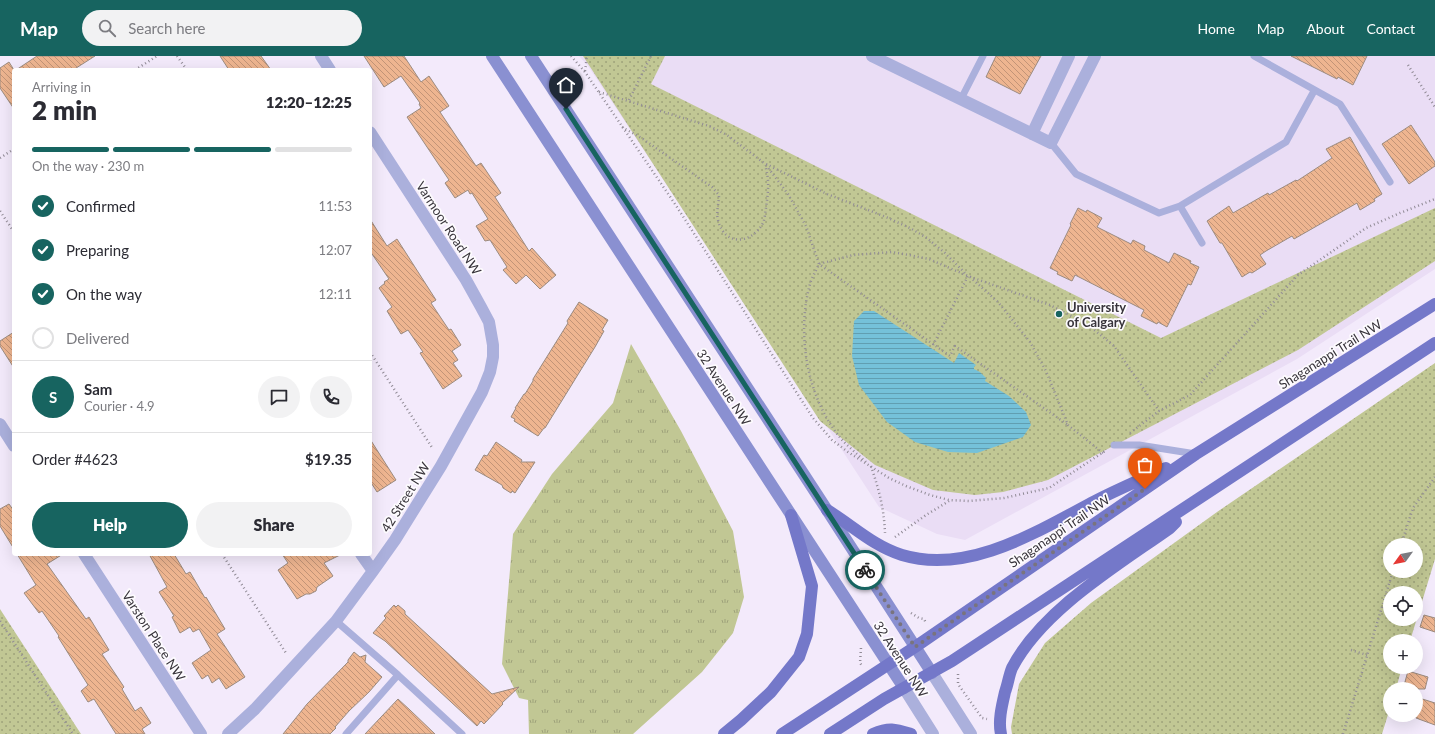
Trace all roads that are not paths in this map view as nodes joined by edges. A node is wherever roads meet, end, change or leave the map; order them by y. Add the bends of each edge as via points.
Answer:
1 (321, 56) edge
2 (492, 56) edge
3 (531, 56) edge
4 (872, 56) edge
5 (983, 56) edge
6 (1069, 56) edge
7 (1095, 56) edge
8 (1254, 56) edge
9 (1262, 58) edge
10 (329, 68) edge
11 (1314, 91) junction
12 (961, 99) junction
13 (1032, 134) junction
14 (372, 135) edge
15 (1051, 143) junction
16 (1390, 182) dead end
17 (1180, 206) junction
18 (1202, 243) dead end
19 (1435, 304) edge
20 (1435, 342) edge
21 (493, 345) joint
22 (0, 424) edge
23 (12, 443) edge
24 (1114, 445) road end
25 (1196, 454) junction
26 (1192, 504) junction
27 (827, 510) junction
28 (791, 515) junction
29 (85, 556) edge
30 (362, 556) edge
31 (373, 571) junction
32 (336, 621) junction
33 (915, 647) junction
34 (888, 664) junction
35 (932, 673) junction
36 (398, 675) junction
37 (904, 688) junction
38 (201, 734) edge
39 (228, 734) edge
40 (346, 734) edge
41 (462, 734) edge
42 (724, 734) edge
43 (782, 734) edge
44 (830, 734) edge
45 (873, 734) edge
46 (912, 734) edge
47 (933, 734) edge
48 (971, 734) edge
49 (1001, 734) edge

1 - 10 street
2 - 28 main road, 32 Avenue NW
3 - 27 main road, 32 Avenue NW
4 - 12 street
5 - 12 lane
6 - 13 street
7 - 15 street
8 - 9 lane
9 - 11 lane
11 - 16 lane via 1340,104
11 - 17 lane via 1286,142
12 - 13 street
13 - 15 street
14 - 21 street, Varmoor Road NW via 466,280 488,322
15 - 17 lane via 1076,174 1159,213
17 - 18 lane
19 - 25 main road, Shaganappi Trail NW
20 - 26 main road
21 - 31 street, 42 Street NW via 490,372 482,392 441,466
22 - 23 street
24 - 25 lane via 1139,445
25 - 27 main road via 1022,539 996,550 962,557 942,560 919,559 887,550
25 - 33 main road, Shaganappi Trail NW
26 - 35 main road
26 - 49 main road via 1170,528 1079,593 1051,618 1026,647 1012,669 1002,703
27 - 33 main road, 32 Avenue NW
28 - 34 main road, 32 Avenue NW
28 - 42 main road via 812,586 808,634 799,657 771,692
29 - 38 street, Varston Place NW
30 - 31 street
31 - 32 street, 42 Street NW
32 - 36 lane
32 - 39 street, 42 Street NW
33 - 34 main road, Shaganappi Trail NW
33 - 35 main road, 32 Avenue NW
34 - 37 main road, 32 Avenue NW
34 - 43 main road, Shaganappi Trail NW
35 - 37 main road
35 - 48 street, 32 Avenue NW
36 - 40 lane
36 - 41 lane
37 - 44 main road
37 - 47 street, 32 Avenue NW
45 - 46 main road via 896,729

